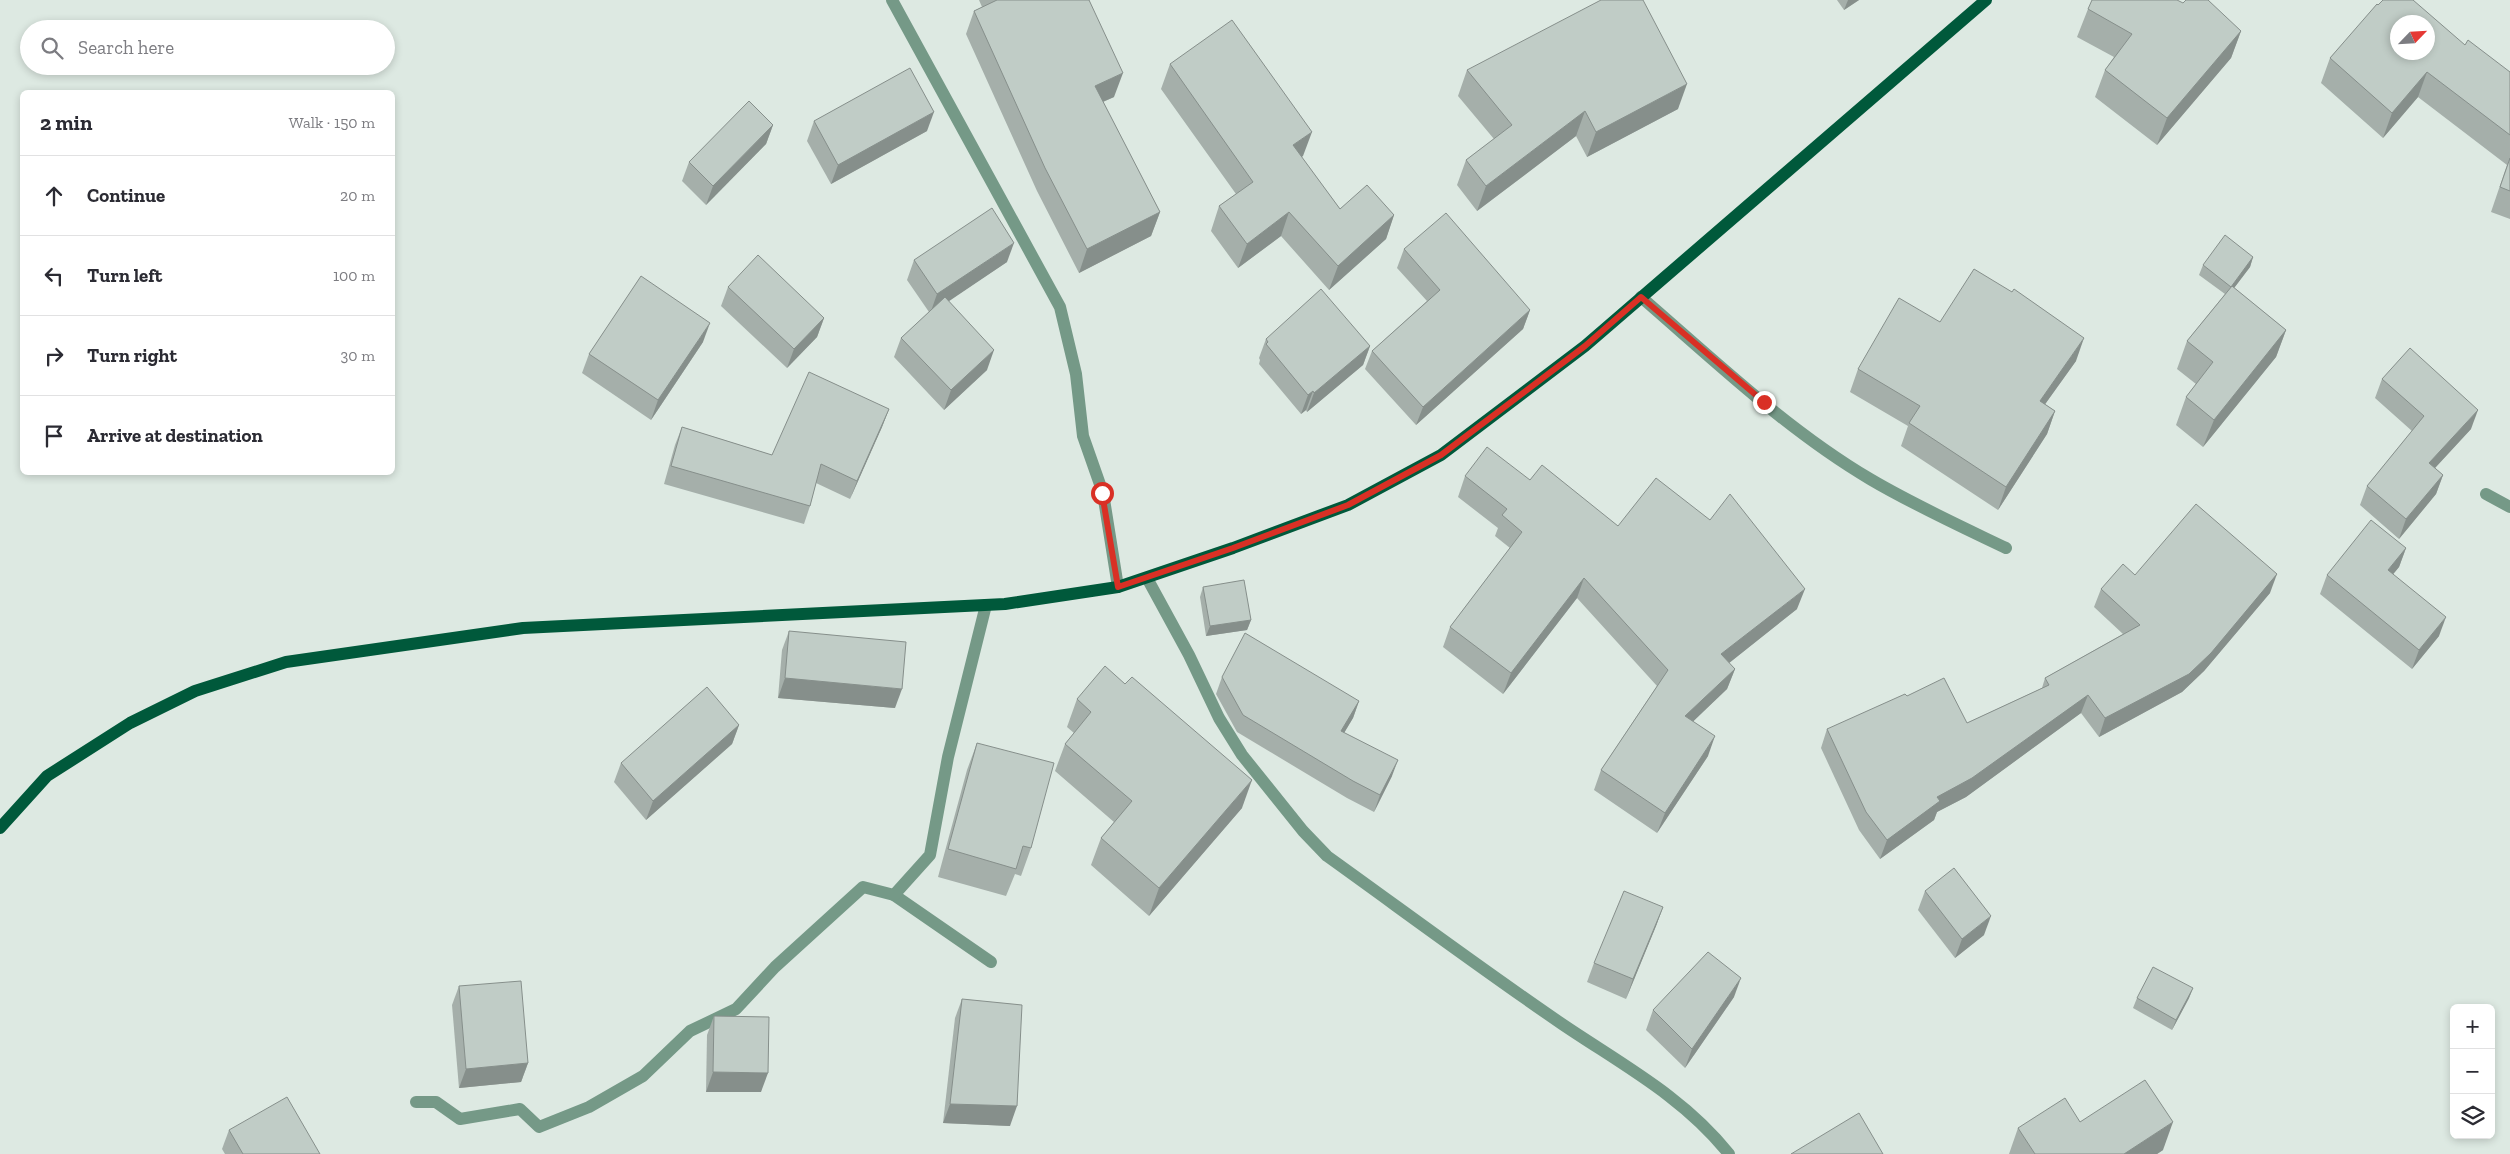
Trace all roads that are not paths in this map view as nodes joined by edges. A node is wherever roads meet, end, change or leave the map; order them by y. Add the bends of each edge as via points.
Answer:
1 (892, 0) edge
2 (1986, 0) edge
3 (1641, 297) junction
4 (2486, 494) dead end
5 (2510, 508) edge
6 (2006, 548) dead end
7 (1147, 578) junction
8 (1118, 587) junction
9 (986, 605) junction
10 (0, 828) edge
11 (894, 896) junction
12 (991, 962) dead end
13 (416, 1102) dead end
14 (1729, 1154) edge

1 - 8 street via 1060,307 1076,374 1083,436 1102,493
2 - 3 main road
3 - 6 street via 1804,434 1861,473
3 - 7 main road via 1585,346 1441,455 1348,505
4 - 5 street
7 - 8 main road
7 - 14 street via 1219,718 1242,754 1321,850 1487,971 1684,1106
8 - 9 main road
9 - 10 main road via 523,628 286,662 195,691 130,724 47,776
9 - 11 street via 948,757 930,855
11 - 12 street
11 - 13 street via 863,888 775,967 736,1009 690,1031 643,1076 589,1107 539,1127 520,1109 460,1119 436,1102

